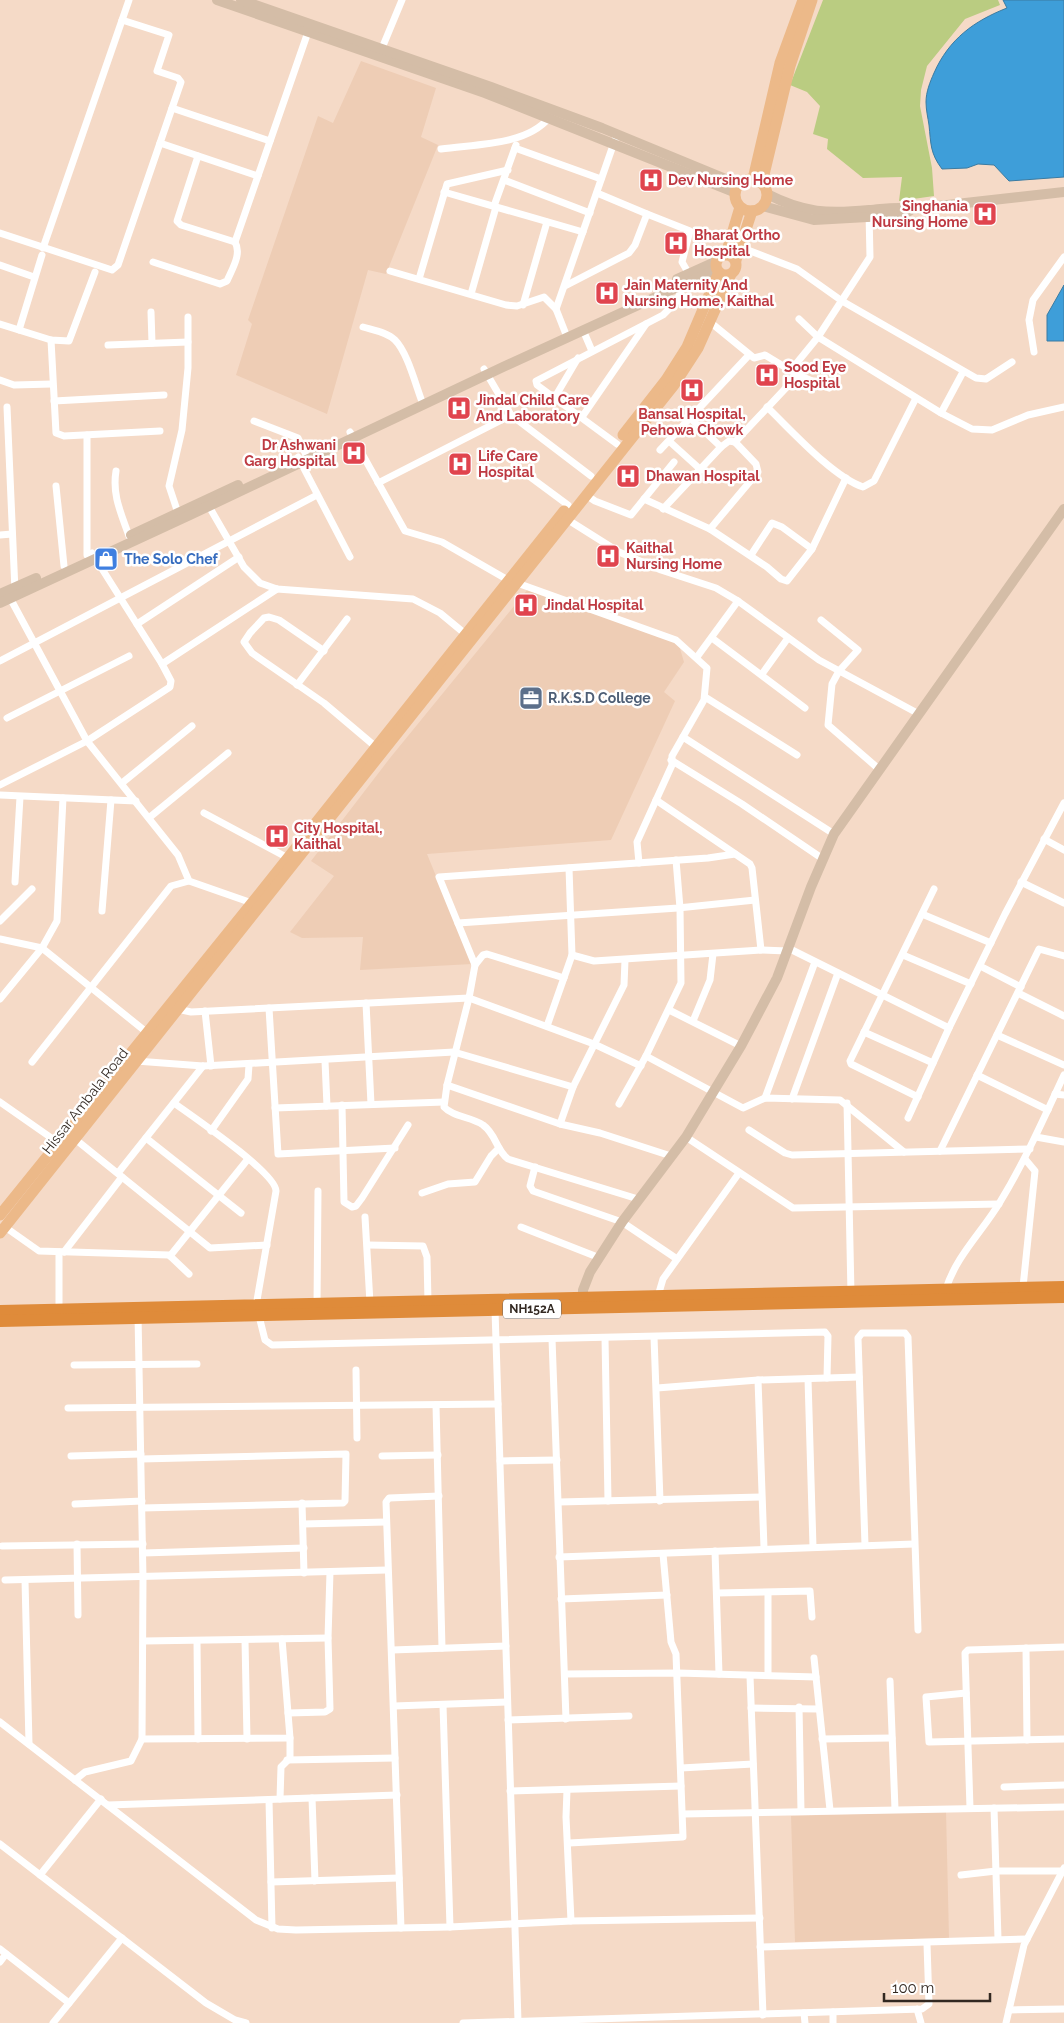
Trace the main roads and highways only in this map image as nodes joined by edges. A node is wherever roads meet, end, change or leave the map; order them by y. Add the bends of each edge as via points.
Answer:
1 (217, 0) edge
2 (241, 0) edge
3 (803, 0) edge
4 (812, 0) edge
5 (256, 10) junction
6 (380, 52) junction
7 (780, 86) junction
8 (615, 139) junction
9 (758, 181) junction
10 (736, 188) junction
11 (1064, 192) edge
12 (767, 194) junction
13 (763, 206) junction
14 (740, 207) junction
15 (752, 211) junction
16 (869, 214) junction
17 (724, 265) junction
18 (566, 334) junction
19 (207, 503) junction
20 (1064, 509) edge
21 (565, 513) junction
22 (91, 556) junction
23 (8, 593) edge
24 (0, 603) edge
25 (468, 637) junction
26 (192, 985) junction
27 (150, 1036) junction
28 (62, 1146) junction
29 (0, 1215) edge
30 (2, 1230) edge
31 (1064, 1287) edge
32 (851, 1296) junction
33 (1064, 1296) edge
34 (583, 1303) junction
35 (317, 1309) junction
36 (0, 1312) edge
37 (138, 1314) junction
38 (0, 1321) edge

1 - 5 main road
2 - 5 main road
3 - 7 main road via 780,64
4 - 7 main road
5 - 6 main road
5 - 6 main road via 308,32
6 - 8 main road
6 - 8 main road via 549,118
7 - 9 main road
8 - 10 main road
9 - 10 main road via 747,179
9 - 12 main road
10 - 14 main road via 734,199
11 - 16 main road via 912,209 903,215
12 - 13 main road
12 - 16 main road via 814,212
13 - 15 main road
13 - 16 main road via 814,220
14 - 15 main road
14 - 17 main road
15 - 17 main road via 740,247
17 - 18 main road via 583,330
17 - 18 main road via 689,274
17 - 21 main road via 687,347 666,380
17 - 21 main road via 710,322 698,348 674,385 586,495
18 - 19 main road
19 - 22 main road
19 - 22 main road via 178,513
20 - 34 main road via 834,834 777,978 741,1046 686,1137 638,1199 585,1282
21 - 25 main road
22 - 23 main road
22 - 23 main road
23 - 24 main road
25 - 26 main road
25 - 26 main road via 252,903
26 - 27 main road, Hissar Ambala Road
26 - 27 main road, Hissar Ambala Road via 177,1009
27 - 28 main road, Hissar Ambala Road
27 - 28 main road, Hissar Ambala Road via 136,1061 75,1139
28 - 29 main road, Hissar Ambala Road
28 - 30 main road, Hissar Ambala Road
31 - 32 highway, NH152A via 946,1289
32 - 33 highway, NH152A
32 - 34 highway, NH152A
32 - 34 highway, NH152A via 658,1296
34 - 35 highway, NH152A via 495,1310
34 - 35 highway, NH152A via 370,1303
35 - 37 highway, NH152A
36 - 37 highway, NH152A
37 - 38 highway, NH152A

